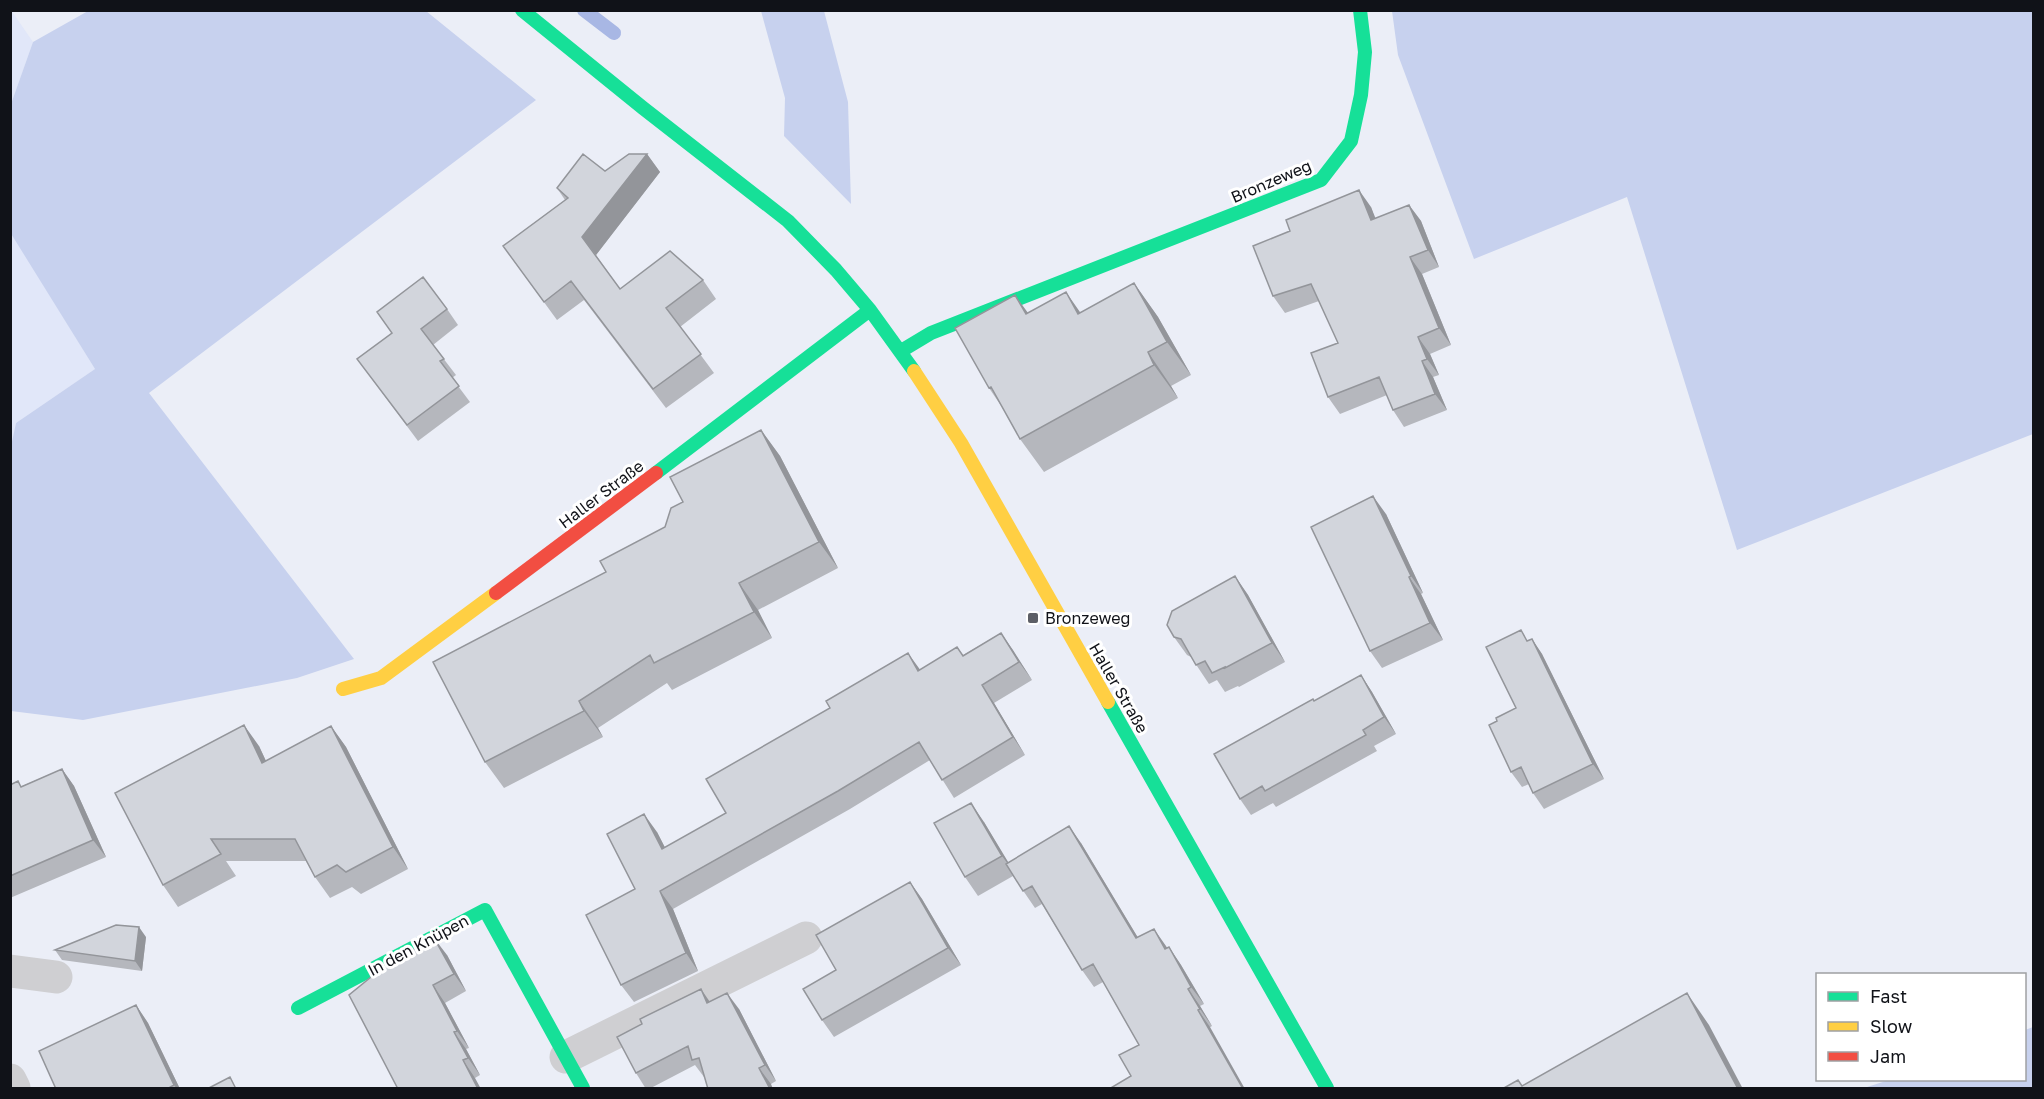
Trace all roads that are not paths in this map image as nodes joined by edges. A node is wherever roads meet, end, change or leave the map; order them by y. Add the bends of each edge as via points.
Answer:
1 (522, 10) edge
2 (1360, 10) edge
3 (870, 310) junction
4 (901, 351) junction
5 (343, 689) dead end
6 (806, 938) dead end
7 (10, 971) edge
8 (56, 977) dead end
9 (298, 1008) dead end
10 (566, 1057) junction
11 (10, 1080) edge
12 (14, 1089) edge
13 (583, 1089) edge
14 (1327, 1089) edge

1 - 3 street, Haller Straße via 788,220
2 - 4 street, Bronzeweg via 1365,52 1352,141 1321,180 931,333
3 - 4 street, Haller Straße
3 - 5 street, Haller Straße via 381,678
4 - 14 street, Haller Straße via 961,443
6 - 10 street
7 - 8 street
9 - 10 street, In den Knüpen via 485,910
10 - 13 street, In den Knüpen
11 - 12 street

